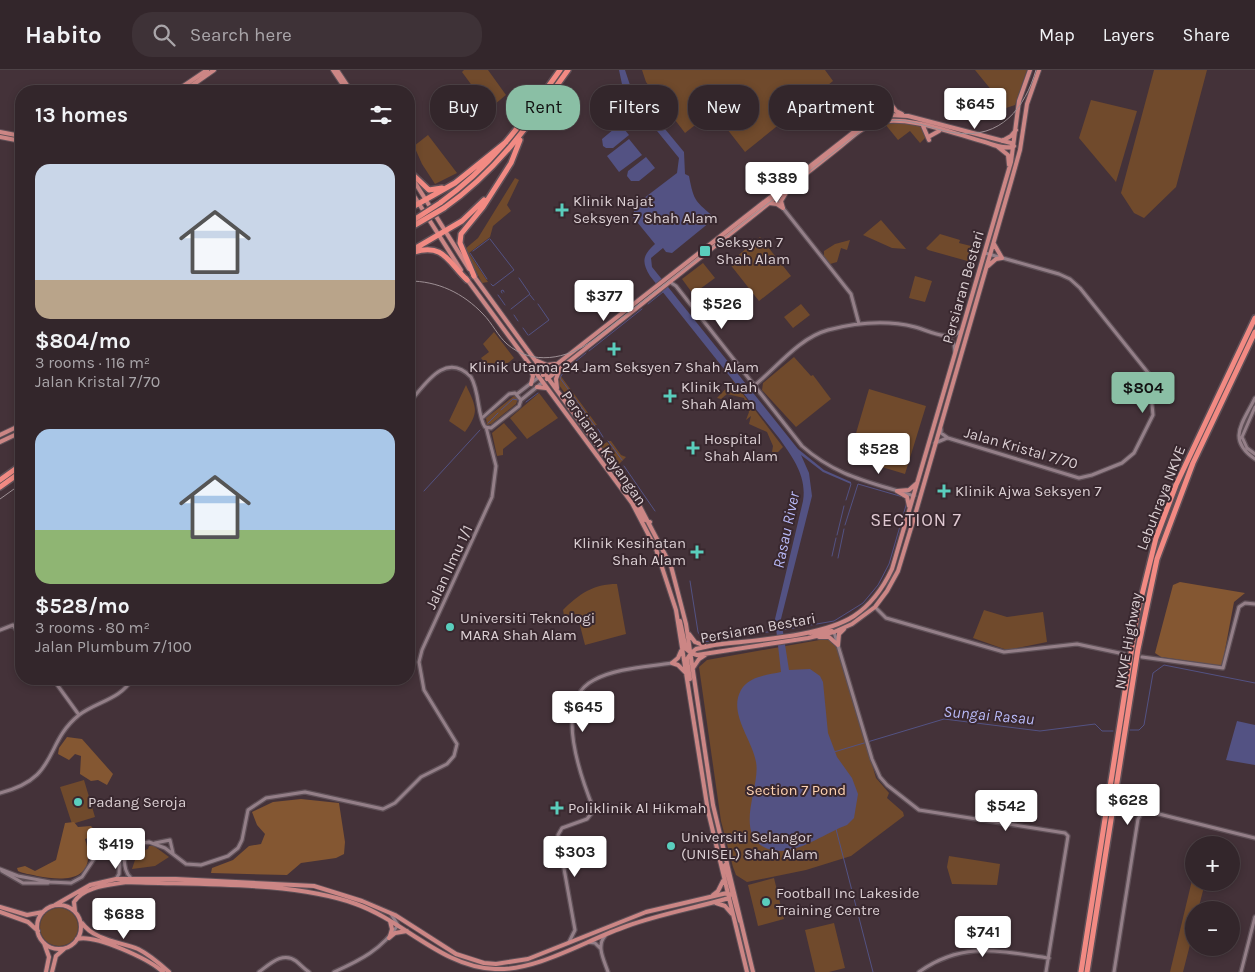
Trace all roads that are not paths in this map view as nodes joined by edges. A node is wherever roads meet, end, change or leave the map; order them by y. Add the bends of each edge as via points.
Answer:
1 (207, 70) edge
2 (214, 70) edge
3 (333, 70) edge
4 (337, 70) edge
5 (560, 70) edge
6 (568, 70) edge
7 (1030, 70) edge
8 (1039, 70) edge
9 (185, 85) edge
10 (193, 85) edge
11 (343, 85) edge
12 (347, 85) edge
13 (893, 107) edge
14 (909, 116) junction
15 (893, 117) edge
16 (1024, 123) junction
17 (921, 124) junction
18 (1017, 129) junction
19 (854, 130) edge
20 (0, 132) edge
21 (951, 133) junction
22 (522, 134) junction
23 (15, 135) edge
24 (0, 137) edge
25 (511, 139) junction
26 (15, 140) edge
27 (1002, 141) junction
28 (994, 145) junction
29 (1014, 146) junction
30 (1009, 171) junction
31 (415, 177) edge
32 (791, 179) junction
33 (415, 182) edge
34 (455, 182) junction
35 (1011, 182) junction
36 (788, 189) junction
37 (489, 196) junction
38 (774, 197) junction
39 (415, 199) edge
40 (425, 201) junction
41 (418, 204) junction
42 (769, 204) junction
43 (442, 205) junction
44 (415, 206) edge
45 (756, 206) junction
46 (783, 208) junction
47 (747, 214) junction
48 (415, 221) edge
49 (445, 231) junction
50 (438, 235) junction
51 (994, 242) junction
52 (415, 248) edge
53 (415, 251) edge
54 (985, 253) junction
55 (990, 254) junction
56 (1002, 258) junction
57 (987, 267) junction
58 (474, 276) junction
59 (666, 276) junction
60 (677, 276) junction
61 (467, 280) junction
62 (669, 283) junction
63 (676, 286) junction
64 (1255, 318) edge
65 (859, 324) junction
66 (962, 330) junction
67 (1255, 332) edge
68 (946, 336) junction
69 (955, 354) junction
70 (534, 359) junction
71 (559, 362) junction
72 (529, 364) junction
73 (562, 367) junction
74 (544, 373) junction
75 (539, 377) junction
76 (548, 378) junction
77 (543, 382) junction
78 (531, 384) junction
79 (755, 385) junction
80 (537, 387) junction
81 (548, 389) junction
82 (557, 390) junction
83 (517, 394) junction
84 (415, 396) edge
85 (1255, 398) edge
86 (521, 400) junction
87 (480, 405) junction
88 (1255, 408) edge
89 (490, 410) junction
90 (482, 418) junction
91 (940, 426) junction
92 (486, 427) junction
93 (494, 427) junction
94 (15, 428) edge
95 (0, 435) edge
96 (15, 435) edge
97 (948, 438) junction
98 (489, 439) junction
99 (0, 442) edge
100 (935, 444) junction
101 (1255, 454) edge
102 (1255, 459) edge
103 (930, 462) junction
104 (15, 469) edge
105 (15, 476) edge
106 (919, 479) junction
107 (0, 480) edge
108 (0, 487) edge
109 (897, 491) junction
110 (914, 496) junction
111 (632, 503) junction
112 (909, 512) junction
113 (650, 522) junction
114 (652, 541) junction
115 (1255, 604) edge
116 (875, 606) junction
117 (676, 610) junction
118 (852, 624) junction
119 (15, 629) edge
120 (0, 630) edge
121 (687, 630) junction
122 (834, 632) junction
123 (803, 633) junction
124 (808, 638) junction
125 (681, 646) junction
126 (714, 646) junction
127 (838, 646) junction
128 (724, 650) junction
129 (691, 653) junction
130 (1124, 654) dead end
131 (1142, 657) dead end
132 (672, 663) junction
133 (692, 670) junction
134 (686, 673) junction
135 (57, 685) edge
136 (126, 685) edge
137 (690, 688) junction
138 (79, 715) junction
139 (0, 793) edge
140 (1255, 838) edge
141 (154, 842) junction
142 (131, 844) junction
143 (120, 845) junction
144 (108, 847) junction
145 (124, 852) junction
146 (118, 854) junction
147 (175, 856) junction
148 (725, 860) junction
149 (131, 878) junction
150 (116, 879) junction
151 (724, 880) junction
152 (50, 882) junction
153 (727, 893) junction
154 (711, 896) junction
155 (731, 897) junction
156 (714, 902) junction
157 (55, 905) junction
158 (0, 907) edge
159 (75, 911) junction
160 (0, 912) edge
161 (43, 912) junction
162 (390, 913) junction
163 (734, 918) junction
164 (1255, 918) edge
165 (389, 920) junction
166 (80, 922) junction
167 (398, 925) junction
168 (742, 926) junction
169 (576, 930) junction
170 (38, 931) junction
171 (409, 932) junction
172 (608, 934) junction
173 (585, 936) junction
174 (389, 938) junction
175 (77, 939) junction
176 (586, 942) junction
177 (44, 943) junction
178 (567, 944) junction
179 (66, 948) junction
180 (600, 948) junction
181 (1049, 958) junction
182 (46, 972) edge
183 (52, 972) edge
184 (163, 972) edge
185 (169, 972) edge
186 (259, 972) edge
187 (309, 972) edge
188 (334, 972) edge
189 (608, 972) edge
190 (747, 972) edge
191 (753, 972) edge
192 (919, 972) edge
193 (1046, 972) edge
194 (1081, 972) edge
195 (1087, 972) edge
196 (1114, 972) edge
197 (1241, 972) edge

1 - 9 main road
2 - 10 main road
3 - 11 main road
4 - 12 main road
5 - 25 highway
6 - 22 highway
7 - 18 main road, Persiaran Bestari via 1020,101
8 - 16 main road, Persiaran Bestari
13 - 14 main road via 898,113
14 - 15 main road
14 - 27 main road
16 - 29 main road
16 - 35 main road, Persiaran Bestari
17 - 21 main road
17 - 21 main road via 930,138 938,131
17 - 36 main road via 892,120 875,123
18 - 27 main road
18 - 29 main road, Persiaran Bestari
19 - 32 main road
20 - 23 main road
21 - 28 main road
22 - 37 highway via 510,163
22 - 43 highway via 486,175
24 - 26 main road
25 - 34 highway
25 - 43 highway via 474,178
27 - 29 main road
28 - 29 main road
28 - 30 main road via 1008,155
29 - 30 main road, Persiaran Bestari
29 - 35 main road via 1017,150
30 - 54 main road, Persiaran Bestari
31 - 34 highway via 428,190 441,189
32 - 38 main road
32 - 45 main road
33 - 40 main road, Persiaran Kayangan
34 - 40 highway
35 - 51 main road, Persiaran Bestari
36 - 38 main road
36 - 46 main road via 782,198
37 - 49 highway via 472,214
37 - 58 highway via 460,239
38 - 42 main road
38 - 46 street
38 - 47 main road
39 - 41 main road, Persiaran Kayangan
40 - 41 highway
40 - 49 main road, Persiaran Kayangan
41 - 44 highway
41 - 50 main road, Persiaran Kayangan
42 - 46 main road
42 - 60 main road
43 - 48 highway, bridge
45 - 47 main road
45 - 59 main road
46 - 65 street via 851,294
47 - 59 main road
49 - 50 highway
49 - 58 main road, Persiaran Kayangan
50 - 52 highway
50 - 61 main road, Persiaran Kayangan
51 - 55 main road, Persiaran Bestari
51 - 56 main road
53 - 61 highway via 436,249
54 - 55 street, Jalan Kristal 7/70
54 - 66 main road, Persiaran Bestari
55 - 56 street, Jalan Kristal 7/70
55 - 57 main road, Persiaran Bestari
56 - 57 main road via 996,258
56 - 97 street, Jalan Kristal 7/70 via 1059,274 1080,288 1148,372 1153,415 1129,458 1079,478
57 - 91 main road, Persiaran Bestari
58 - 70 main road, Persiaran Kayangan
59 - 71 main road
60 - 62 main road
60 - 63 street
61 - 72 main road, Persiaran Kayangan
62 - 63 street
62 - 73 main road
63 - 79 street
64 - 194 highway, Lebuhraya NKVE via 1190,454 1159,529 1149,563 1136,623
65 - 68 street via 898,324
65 - 79 street via 812,337
66 - 68 street via 954,336
66 - 69 main road, Persiaran Bestari
67 - 195 highway, NKVE Highway via 1193,463 1157,559 1138,649
68 - 69 street via 954,344
69 - 106 main road, Persiaran Bestari
70 - 71 main road via 550,365
70 - 74 main road, Persiaran Kayangan
71 - 74 main road
72 - 75 main road, Persiaran Kayangan
72 - 78 main road via 533,376
73 - 76 main road
73 - 82 main road via 556,379
74 - 75 main road
74 - 76 main road, Persiaran Kayangan
75 - 77 main road, Persiaran Kayangan
75 - 78 street
76 - 77 main road
76 - 82 main road, Persiaran Kayangan
77 - 80 street
77 - 81 main road, Persiaran Kayangan
78 - 83 street
79 - 109 street via 802,446 824,464
80 - 81 main road
80 - 86 street
81 - 111 main road, Persiaran Kayangan
82 - 113 main road, Persiaran Kayangan via 616,468
83 - 86 street
83 - 89 street via 509,394
84 - 87 street, Jalan Ilmu 1/1 via 435,372 450,368 471,377
85 - 102 street via 1238,438 1243,451
86 - 93 street via 519,406
87 - 89 street
87 - 90 street, Jalan Ilmu 1/1
88 - 101 street via 1242,437 1247,448
89 - 90 street
90 - 92 street, Jalan Ilmu 1/1
91 - 97 street via 941,433
91 - 100 main road, Persiaran Bestari
92 - 93 street
92 - 98 street, Jalan Ilmu 1/1
93 - 98 street
94 - 95 main road
96 - 99 main road
97 - 100 street
98 - 147 street, Jalan Ilmu 1/1 via 496,466 492,497 419,662 424,690 455,739 454,756 448,764 416,780 390,806 377,808 305,792 266,798 248,810 242,840 233,853 195,866
100 - 103 main road, Persiaran Bestari
103 - 110 main road
103 - 116 main road, Persiaran Bestari via 898,571
104 - 107 highway
105 - 108 highway
106 - 109 main road via 912,488
106 - 110 main road, Persiaran Bestari
109 - 110 street
109 - 112 main road via 909,501
110 - 112 main road, Persiaran Bestari
111 - 113 main road
111 - 114 main road, Persiaran Kayangan
112 - 123 main road, Persiaran Bestari via 892,569 870,603 839,624
113 - 114 main road via 648,528
113 - 121 main road, Persiaran Kayangan via 671,566
114 - 117 main road, Persiaran Kayangan
115 - 131 street via 1239,606 1223,668
116 - 118 main road, Persiaran Bestari
116 - 130 street via 886,618 1004,652 1077,644
117 - 125 main road, Persiaran Kayangan
117 - 129 main road via 686,649
118 - 122 main road, Persiaran Bestari
118 - 127 main road via 839,634
119 - 120 street via 12,625
121 - 126 main road via 697,644
121 - 129 main road, Persiaran Kayangan
122 - 123 main road
122 - 124 main road, Persiaran Bestari
122 - 127 street
123 - 126 main road, Persiaran Bestari
124 - 127 main road via 829,638
124 - 128 main road, Persiaran Bestari
125 - 132 main road via 680,654
125 - 134 main road, Persiaran Kayangan
126 - 129 main road, Persiaran Bestari
127 - 181 street via 880,777 919,810 1066,834 1068,839
128 - 129 main road, Persiaran Bestari via 697,655
128 - 133 main road via 703,656
129 - 133 main road, Persiaran Kayangan
129 - 137 main road via 688,659
132 - 134 main road
132 - 169 street via 606,675 583,687 576,700 571,716 579,770 594,812 587,819 562,828 558,838
133 - 148 main road, Persiaran Kayangan
134 - 137 main road, Persiaran Kayangan
135 - 138 street
136 - 138 street via 118,694
137 - 151 main road, Persiaran Kayangan via 708,812
138 - 139 street via 38,774 22,786
140 - 196 street via 1151,812 1141,814
141 - 142 street
141 - 147 street
141 - 147 street via 170,840
142 - 143 street
142 - 145 street
143 - 144 street
143 - 145 street
143 - 146 street
144 - 146 street
144 - 152 street via 96,856 82,878 66,884
145 - 149 street via 126,872
146 - 150 street via 119,874
148 - 155 main road
148 - 168 main road, Persiaran Kayangan
149 - 150 main road
149 - 162 main road via 314,886 362,900
150 - 157 main road via 90,885
151 - 153 main road, Persiaran Kayangan
151 - 154 main road
152 - 152 street via 23,883 0,869 18,876
153 - 154 main road
153 - 155 main road
154 - 173 main road via 646,912
155 - 156 main road
155 - 163 main road
155 - 168 main road
156 - 163 main road via 725,906
156 - 172 main road via 647,919
157 - 159 main road
157 - 161 main road
158 - 161 main road via 27,915
159 - 165 main road via 74,902 83,893 127,882 309,892 358,904
159 - 166 main road
160 - 170 main road via 28,922
161 - 170 main road via 37,924
162 - 167 street
162 - 178 main road via 456,954 484,963 511,963
163 - 190 main road
164 - 197 street
165 - 167 main road
165 - 174 main road via 392,929
166 - 175 main road
166 - 185 main road via 96,935 139,950
167 - 171 main road
167 - 174 street
168 - 191 main road, Persiaran Kayangan
169 - 173 street
169 - 178 street
170 - 177 main road
171 - 174 main road via 401,931
171 - 176 main road via 453,959 497,969 525,966
172 - 176 main road
172 - 180 street via 602,939
173 - 178 main road
174 - 188 street via 365,957
175 - 179 main road
175 - 184 main road via 89,938 139,955
176 - 180 street via 595,943
177 - 179 main road
177 - 182 main road via 49,957
179 - 183 main road via 56,956
180 - 189 street
181 - 192 street via 975,950 940,958
181 - 193 street
186 - 187 street via 278,958 286,957

